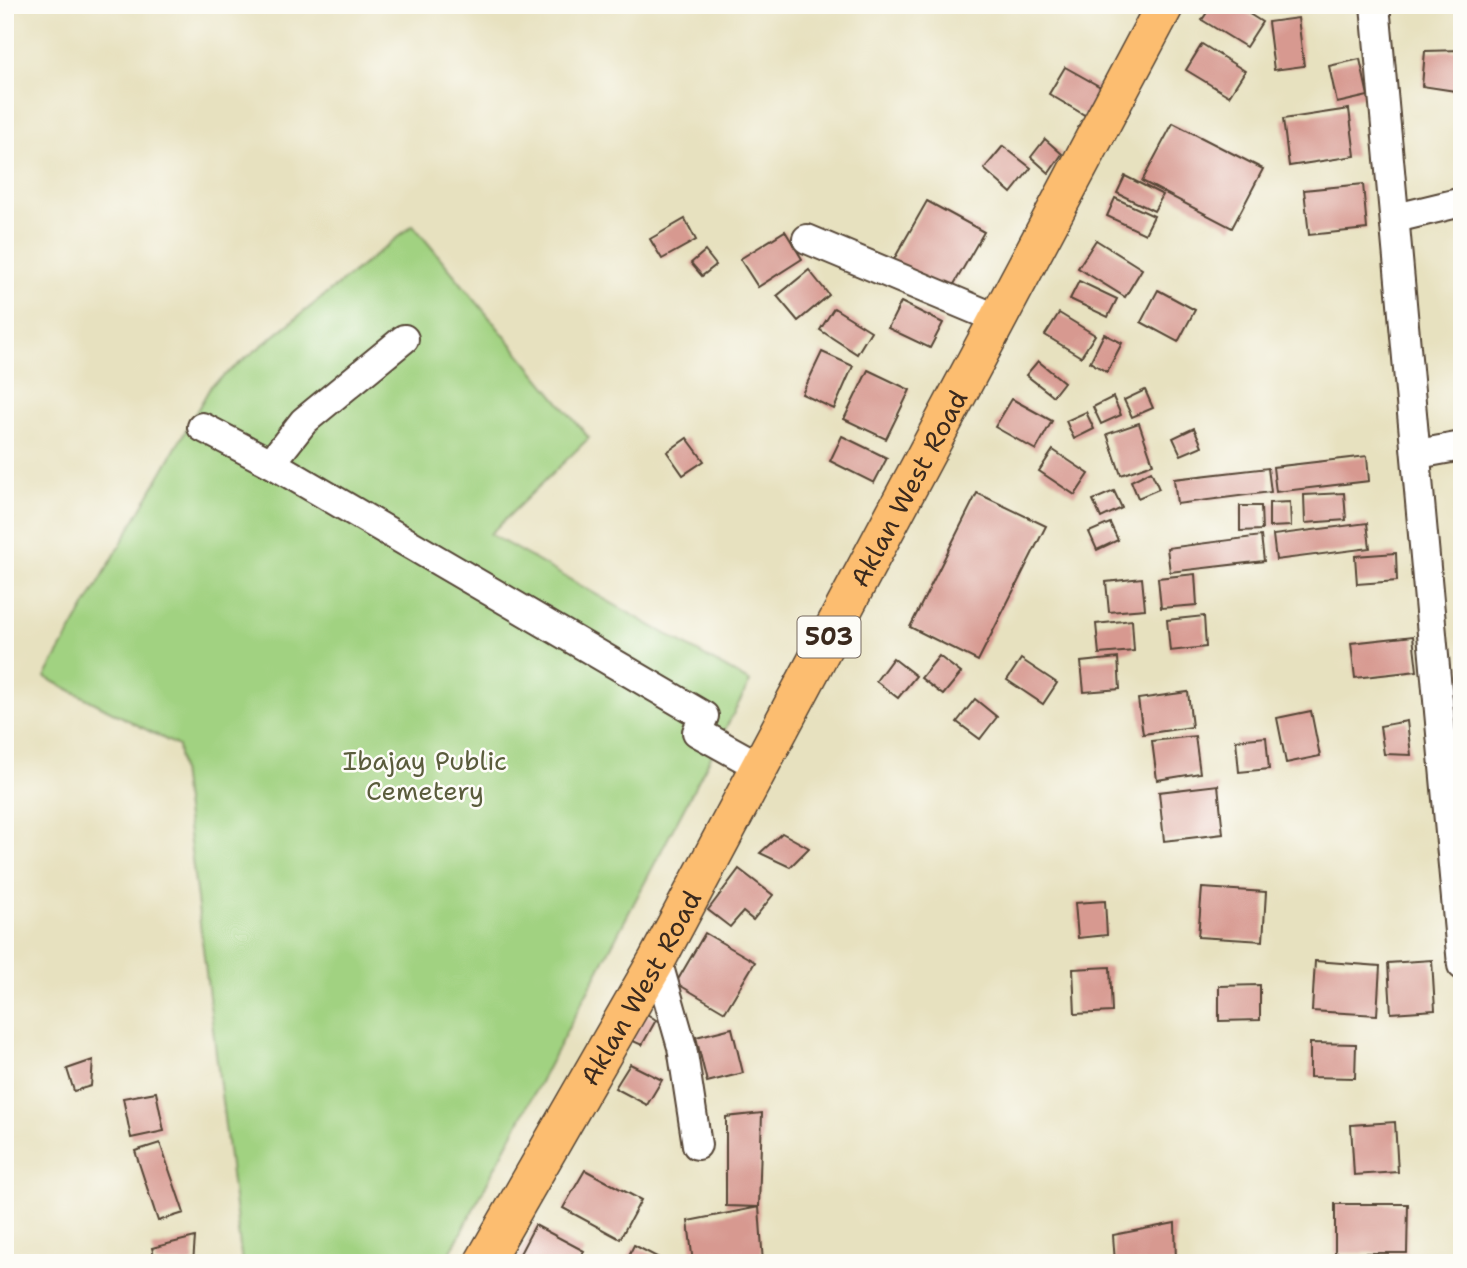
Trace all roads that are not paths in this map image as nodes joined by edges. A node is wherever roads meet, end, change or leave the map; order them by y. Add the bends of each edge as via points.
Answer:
1 (1165, 5) edge
2 (1375, 5) edge
3 (1462, 202) edge
4 (1396, 218) junction
5 (807, 239) dead end
6 (998, 319) junction
7 (404, 339) dead end
8 (202, 427) dead end
9 (1462, 446) edge
10 (1418, 454) junction
11 (271, 463) junction
12 (760, 767) junction
13 (657, 960) junction
14 (1462, 965) edge
15 (697, 1145) dead end
16 (483, 1263) edge

1 - 6 main road, Aklan West Road / 503
2 - 4 street
3 - 4 street
4 - 10 street
5 - 6 street
6 - 12 main road, Aklan West Road / 503
7 - 11 street via 304,421
8 - 11 street
9 - 10 street
10 - 14 street via 1434,685
11 - 12 street via 704,716 697,732
12 - 13 main road, Aklan West Road / 503
13 - 15 street via 682,1048
13 - 16 main road, Aklan West Road / 503

